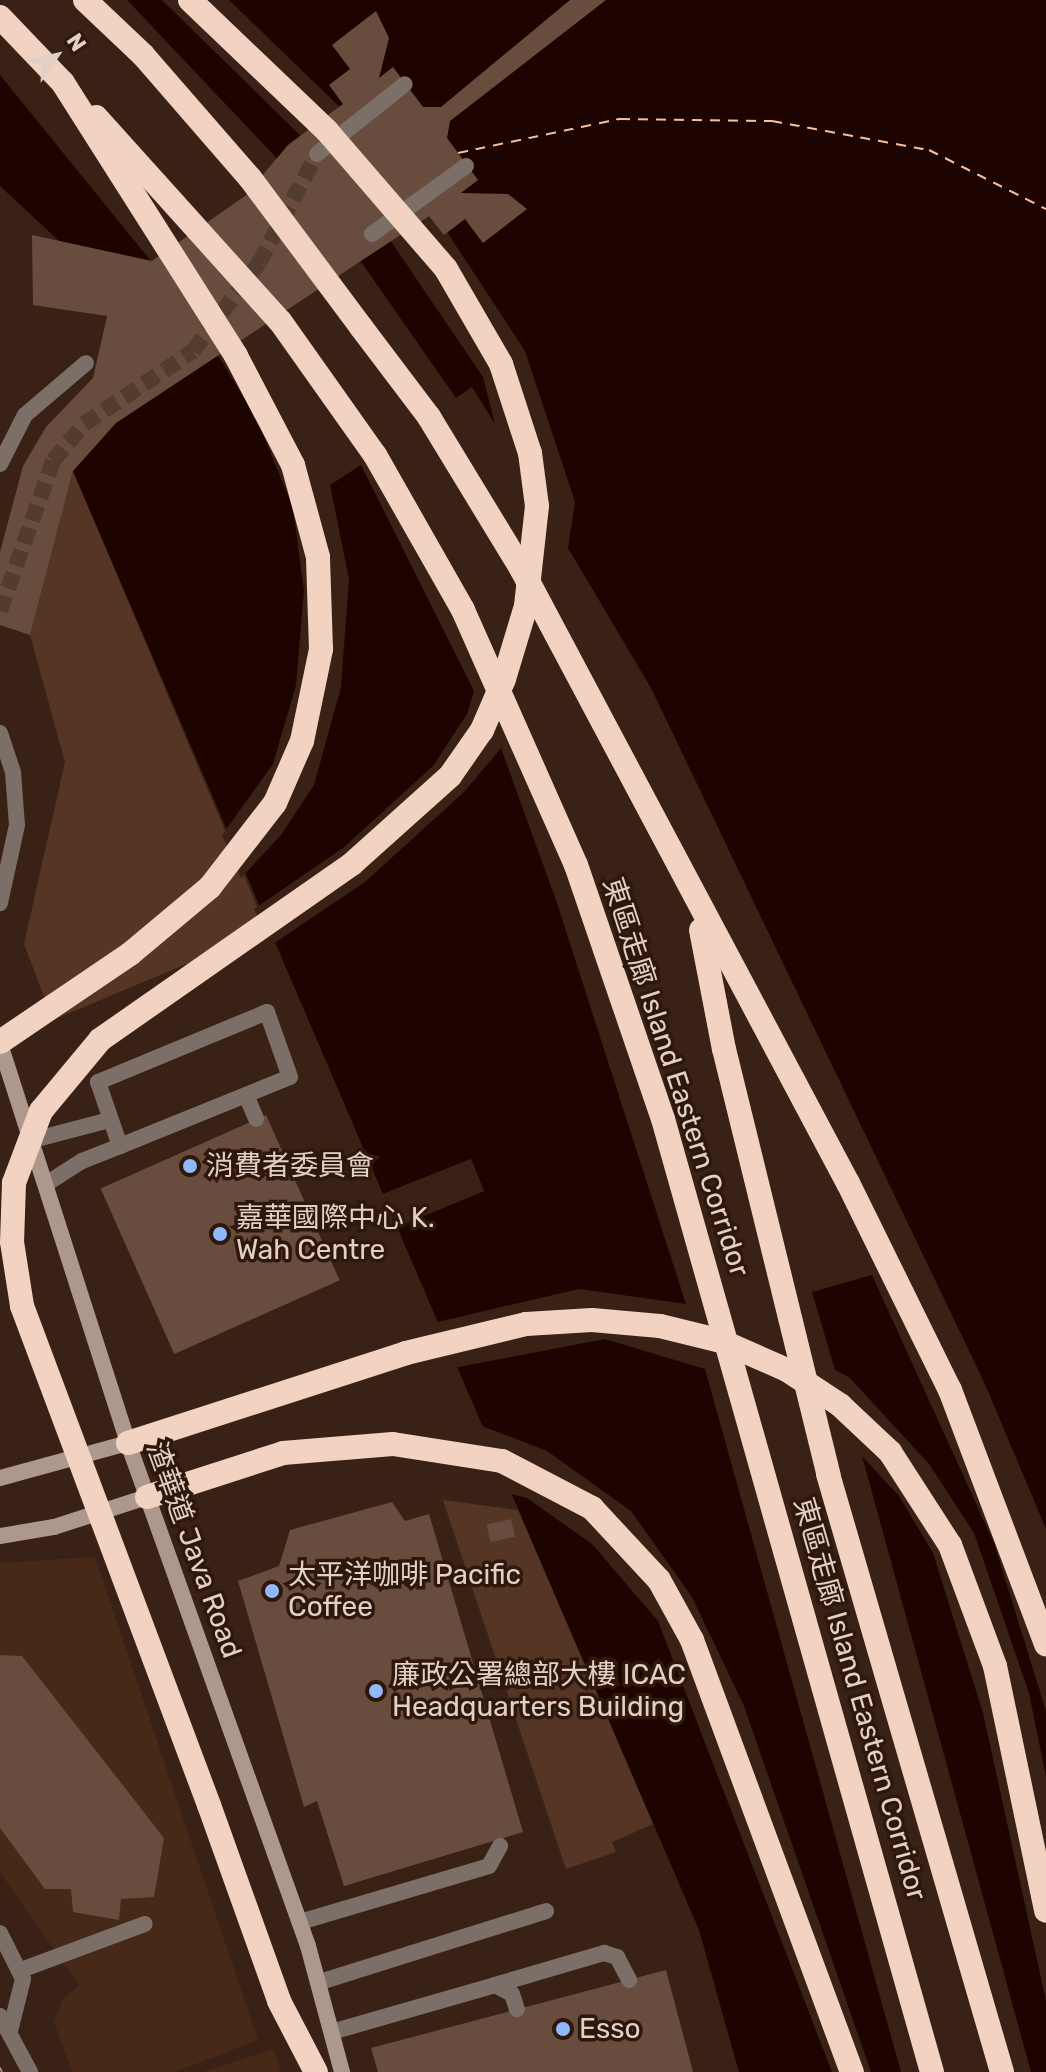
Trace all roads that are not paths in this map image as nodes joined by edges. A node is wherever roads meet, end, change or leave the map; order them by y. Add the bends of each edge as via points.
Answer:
1 (85, 0) edge
2 (190, 0) edge
3 (0, 17) edge
4 (63, 83) junction
5 (405, 84) dead end
6 (317, 154) tunnel mouth
7 (466, 166) dead end
8 (372, 234) dead end
9 (86, 363) dead end
10 (0, 464) edge
11 (0, 733) edge
12 (0, 903) edge
13 (697, 906) junction
14 (0, 1043) edge
15 (246, 1095) junction
16 (256, 1119) dead end
17 (110, 1120) junction
18 (33, 1140) junction
19 (120, 1146) junction
20 (46, 1184) junction
21 (128, 1443) junction
22 (0, 1478) edge
23 (147, 1497) junction
24 (0, 1536) edge
25 (1046, 1644) edge
26 (500, 1846) dead end
27 (546, 1911) dead end
28 (1046, 1911) edge
29 (300, 1922) junction
30 (145, 1924) dead end
31 (0, 1933) edge
32 (21, 1970) junction
33 (629, 1980) dead end
34 (320, 1982) junction
35 (495, 1985) junction
36 (517, 2009) dead end
37 (0, 2016) edge
38 (10, 2031) junction
39 (335, 2031) junction
40 (30, 2072) edge
41 (316, 2072) edge
42 (342, 2072) edge
43 (852, 2072) edge
44 (932, 2072) edge
45 (1002, 2072) edge

1 - 13 highway, bridge via 143,55 250,178 429,417 522,570
2 - 41 highway, bridge via 327,131 446,269 501,364 530,453 537,506 526,606 504,679 482,730 450,776 362,856 100,1040 41,1111 14,1183 12,1242 22,1306 279,2001
3 - 4 highway, 東區走廊 Island Eastern Corridor
4 - 14 highway, bridge via 248,377 293,465 318,557 321,649 311,712 290,773 235,860 130,954
4 - 44 highway, 東區走廊 Island Eastern Corridor, bridge via 280,321 318,373 375,455 463,610 513,715 576,865 663,1119
5 - 6 street
7 - 8 street
9 - 10 street via 25,415
11 - 12 street via 13,772 17,825
13 - 25 highway via 848,1183 950,1390
13 - 45 highway via 724,1049 805,1388
14 - 18 main road, 渣華道 Java Road
15 - 16 street
15 - 17 street via 292,1075 265,1011 98,1082
15 - 19 street
17 - 18 street
17 - 19 street
18 - 20 main road, 渣華道 Java Road
19 - 20 street
20 - 21 main road, 渣華道 Java Road
21 - 22 main road
21 - 23 main road, 渣華道 Java Road
21 - 28 highway via 457,1339 558,1321 675,1329 787,1370 840,1405 890,1452 950,1545 995,1666
23 - 24 main road via 54,1527
23 - 29 main road, 渣華道 Java Road
23 - 43 highway via 252,1461 358,1445 469,1452 567,1489 617,1530 659,1580 692,1640
26 - 29 street via 489,1866
27 - 34 street
29 - 34 main road, 渣華道 Java Road
30 - 32 street
31 - 32 street
32 - 38 street via 22,1992
33 - 35 street via 617,1957 604,1953
34 - 39 main road, 渣華道 Java Road
35 - 36 street via 512,1994
35 - 39 street
37 - 38 street
38 - 40 street
39 - 42 main road, 渣華道 Java Road

